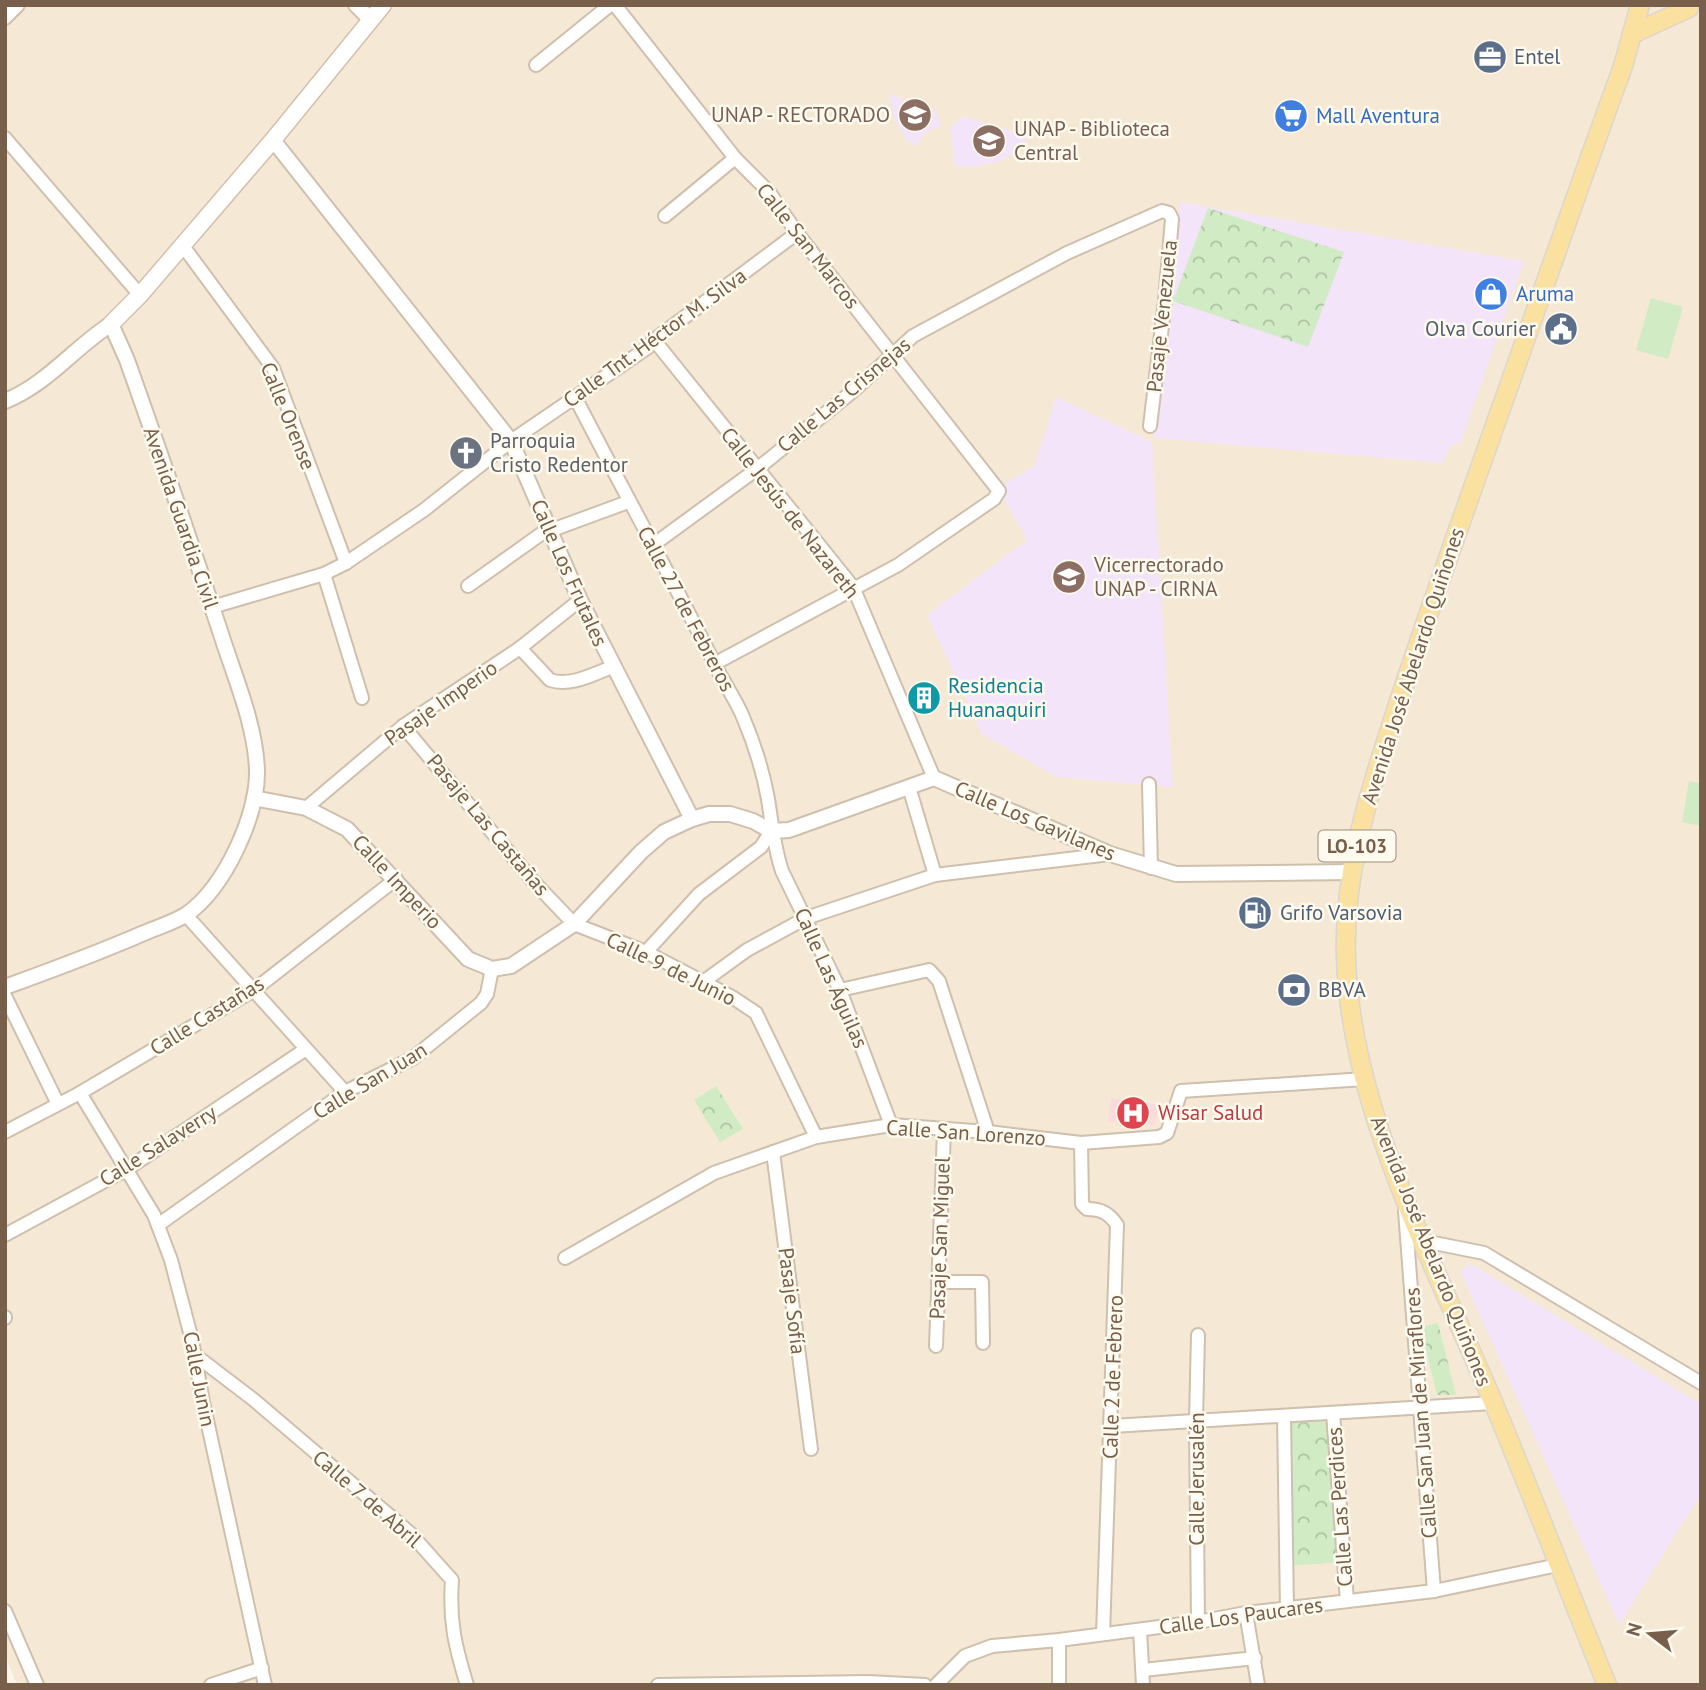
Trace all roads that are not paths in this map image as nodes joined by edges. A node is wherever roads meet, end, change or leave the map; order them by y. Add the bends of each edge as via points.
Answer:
1 (18, 5) edge
2 (356, 5) edge
3 (383, 5) edge
4 (613, 5) edge
5 (1640, 5) edge
6 (1690, 8) edge
7 (5, 18) edge
8 (370, 19) junction
9 (1632, 34) junction
10 (536, 65) dead end
11 (5, 138) edge
12 (273, 140) junction
13 (735, 158) junction
14 (1162, 211) joint
15 (665, 216) dead end
16 (797, 233) junction
17 (183, 246) junction
18 (140, 295) junction
19 (111, 324) junction
20 (654, 340) junction
21 (893, 353) junction
22 (575, 397) junction
23 (5, 401) edge
24 (1150, 426) dead end
25 (511, 440) junction
26 (757, 469) junction
27 (628, 502) junction
28 (549, 532) junction
29 (653, 545) junction
30 (346, 563) junction
31 (324, 573) junction
32 (468, 586) dead end
33 (853, 587) junction
34 (580, 600) junction
35 (212, 607) junction
36 (520, 648) junction
37 (714, 664) junction
38 (612, 667) junction
39 (362, 698) dead end
40 (403, 726) junction
41 (934, 778) junction
42 (1149, 785) dead end
43 (909, 787) junction
44 (254, 798) junction
45 (306, 808) junction
46 (692, 819) junction
47 (771, 831) junction
48 (1110, 854) junction
49 (1150, 868) junction
50 (1352, 872) junction
51 (934, 875) junction
52 (396, 879) junction
53 (186, 915) junction
54 (806, 918) junction
55 (573, 924) junction
56 (646, 953) junction
57 (492, 969) junction
58 (703, 982) junction
59 (5, 987) edge
60 (254, 990) junction
61 (840, 990) junction
62 (5, 996) edge
63 (306, 1049) junction
64 (1364, 1079) junction
65 (345, 1092) junction
66 (80, 1093) junction
67 (58, 1104) junction
68 (891, 1125) junction
69 (944, 1129) junction
70 (5, 1132) edge
71 (988, 1132) junction
72 (816, 1137) junction
73 (1081, 1143) junction
74 (773, 1152) junction
75 (127, 1169) junction
76 (1404, 1192) junction
77 (158, 1225) junction
78 (5, 1235) edge
79 (1424, 1241) junction
80 (565, 1258) dead end
81 (938, 1282) junction
82 (1198, 1335) dead end
83 (983, 1343) dead end
84 (936, 1346) dead end
85 (195, 1355) junction
86 (1701, 1384) edge
87 (1493, 1403) junction
88 (1420, 1407) junction
89 (1333, 1413) junction
90 (1284, 1416) junction
91 (1196, 1421) junction
92 (1112, 1426) junction
93 (811, 1449) dead end
94 (1558, 1565) junction
95 (1434, 1591) junction
96 (1347, 1601) junction
97 (1287, 1609) junction
98 (5, 1611) edge
99 (1246, 1613) junction
100 (1198, 1622) junction
101 (1140, 1630) junction
102 (1103, 1634) junction
103 (1059, 1640) junction
104 (1255, 1658) junction
105 (261, 1668) junction
106 (1143, 1670) junction
107 (758, 1684) edge
108 (37, 1685) edge
109 (211, 1685) edge
110 (265, 1685) edge
111 (467, 1685) edge
112 (658, 1685) edge
113 (925, 1685) edge
114 (936, 1685) edge
115 (1059, 1685) edge
116 (1143, 1685) edge
117 (1258, 1685) edge
118 (1607, 1685) edge

1 - 7 street
2 - 8 street
3 - 8 main road
4 - 10 street
4 - 13 street, Calle San Marcos
5 - 9 main road, Avenida José Abelardo Quiñones / LO-103
6 - 9 main road
8 - 12 main road
9 - 50 main road, Avenida José Abelardo Quiñones / LO-103 via 1405,680 1365,804
11 - 18 street
12 - 17 main road
12 - 25 street, Calle Los Frutales
13 - 15 street
13 - 16 street, Calle San Marcos via 769,192
14 - 21 street, Calle Las Crisnejas via 1068,253 913,336
14 - 24 street, Pasaje Venezuela via 1172,219
16 - 20 street, Calle Tnt. Héctor M. Silva
16 - 21 street, Calle San Marcos
17 - 18 main road
17 - 30 street, Calle Orense via 273,368
18 - 19 main road
19 - 23 street via 42,381
19 - 35 street, Avenida Guardia Civil
20 - 22 street, Calle Tnt. Héctor M. Silva
20 - 26 street, Calle Jesús de Nazareth
21 - 26 street, Calle Las Crisnejas
21 - 33 street, Calle San Marcos via 999,495 898,565
22 - 25 street, Calle Tnt. Héctor M. Silva
22 - 27 street, Calle 27 de Febreros
25 - 28 street, Calle Los Frutales
25 - 30 street, Calle Tnt. Héctor M. Silva via 424,510
26 - 29 street, Calle Las Crisnejas
26 - 33 street, Calle Jesús de Nazareth
27 - 28 street
27 - 29 street, Calle 27 de Febreros
28 - 32 street
28 - 34 street, Calle Los Frutales
29 - 37 street, Calle 27 de Febreros
30 - 31 street, Calle Tnt. Héctor M. Silva
31 - 35 street, Calle Tnt. Héctor M. Silva
31 - 39 street
33 - 37 street
33 - 41 street, Calle Jesús de Nazareth
34 - 36 street, Pasaje Imperio
34 - 38 street, Calle Los Frutales
35 - 44 street, Avenida Guardia Civil via 253,741 257,769
36 - 38 street via 556,682 576,681
36 - 40 street, Pasaje Imperio
37 - 47 street, Calle 27 de Febreros via 757,752
38 - 46 street, Calle Los Frutales
40 - 45 street, Pasaje Imperio
40 - 55 street, Pasaje Las Castañas
41 - 43 street, Calle Los Gavilanes
41 - 48 street, Calle Los Gavilanes
42 - 49 street
43 - 47 street, Calle Los Gavilanes via 789,830
43 - 51 street
44 - 45 street, Calle Imperio
44 - 53 street, Avenida Guardia Civil via 225,872
45 - 52 street, Calle Imperio via 346,829
46 - 47 street via 730,814
46 - 55 street via 664,832 641,852
47 - 54 street, Calle Las Águilas via 782,872
47 - 56 street via 761,847 699,894
48 - 49 street, Calle Los Gavilanes
48 - 51 street
49 - 50 street, Calle Los Gavilanes via 1215,875
50 - 64 main road, Avenida José Abelardo Quiñones / LO-103 via 1346,961
51 - 54 street
52 - 57 street, Calle Imperio via 468,959
52 - 60 street, Calle Castañas
53 - 59 street, Avenida Guardia Civil
53 - 60 street
54 - 58 street via 747,950
54 - 61 street, Calle Las Águilas
55 - 56 street, Calle 9 de Junio
55 - 57 street via 511,966
56 - 58 street, Calle 9 de Junio
57 - 65 street, Calle San Juan via 487,993 471,1013 413,1058
58 - 72 street, Calle 9 de Junio via 756,1013
60 - 63 street
60 - 66 street, Calle Castañas
61 - 68 street, Calle Las Águilas
61 - 71 street via 929,970 935,974
62 - 67 street
63 - 65 street
63 - 75 street, Calle Salaverry
64 - 73 street, Calle San Lorenzo via 1181,1091 1163,1136
64 - 76 main road, Avenida José Abelardo Quiñones / LO-103 via 1378,1130
65 - 77 street, Calle San Juan
66 - 67 street, Calle Castañas
66 - 75 street, Calle Junin
67 - 70 street, Calle Castañas
68 - 69 street, Calle San Lorenzo
68 - 72 street, Calle San Lorenzo
69 - 71 street, Calle San Lorenzo
69 - 81 street, Pasaje San Miguel
71 - 73 street, Calle San Lorenzo
72 - 74 street, Calle San Lorenzo
73 - 92 street, Calle 2 de Febrero via 1082,1204 1100,1209 1117,1225
74 - 80 street, Calle San Lorenzo via 714,1173
74 - 93 street, Pasaje Sofía
75 - 77 street, Calle Junin
75 - 78 street, Calle Salaverry
76 - 79 main road, Avenida José Abelardo Quiñones / LO-103
76 - 88 street, Calle San Juan de Miraflores
77 - 85 street, Calle Junin via 172,1260
79 - 86 street via 1484,1253
79 - 87 main road, Avenida José Abelardo Quiñones / LO-103
81 - 83 street via 982,1282
81 - 84 street, Pasaje San Miguel
82 - 91 street, Calle Jerusalén
85 - 105 street, Calle Junin
85 - 111 street, Calle 7 de Abril via 400,1524 452,1580 451,1620
87 - 88 street
87 - 94 main road, Avenida José Abelardo Quiñones / LO-103
88 - 89 street
88 - 95 street, Calle San Juan de Miraflores
89 - 90 street
89 - 96 street, Calle Las Perdices
90 - 91 street
90 - 97 street
91 - 92 street
91 - 100 street, Calle Jerusalén
92 - 102 street, Calle 2 de Febrero
94 - 95 street, Calle Los Paucares
94 - 118 main road, Avenida José Abelardo Quiñones / LO-103
95 - 96 street, Calle Los Paucares
96 - 97 street, Calle Los Paucares
97 - 99 street, Calle Los Paucares
98 - 108 street
99 - 100 street, Calle Los Paucares
99 - 104 street
100 - 101 street, Calle Los Paucares
101 - 102 street, Calle Los Paucares
101 - 106 street
102 - 103 street, Calle Los Paucares
103 - 114 street, Calle Los Paucares via 992,1646 965,1656
103 - 115 street
104 - 106 street
104 - 117 street
105 - 109 street
105 - 110 street, Calle Junin
106 - 116 street
107 - 112 street
107 - 113 street

